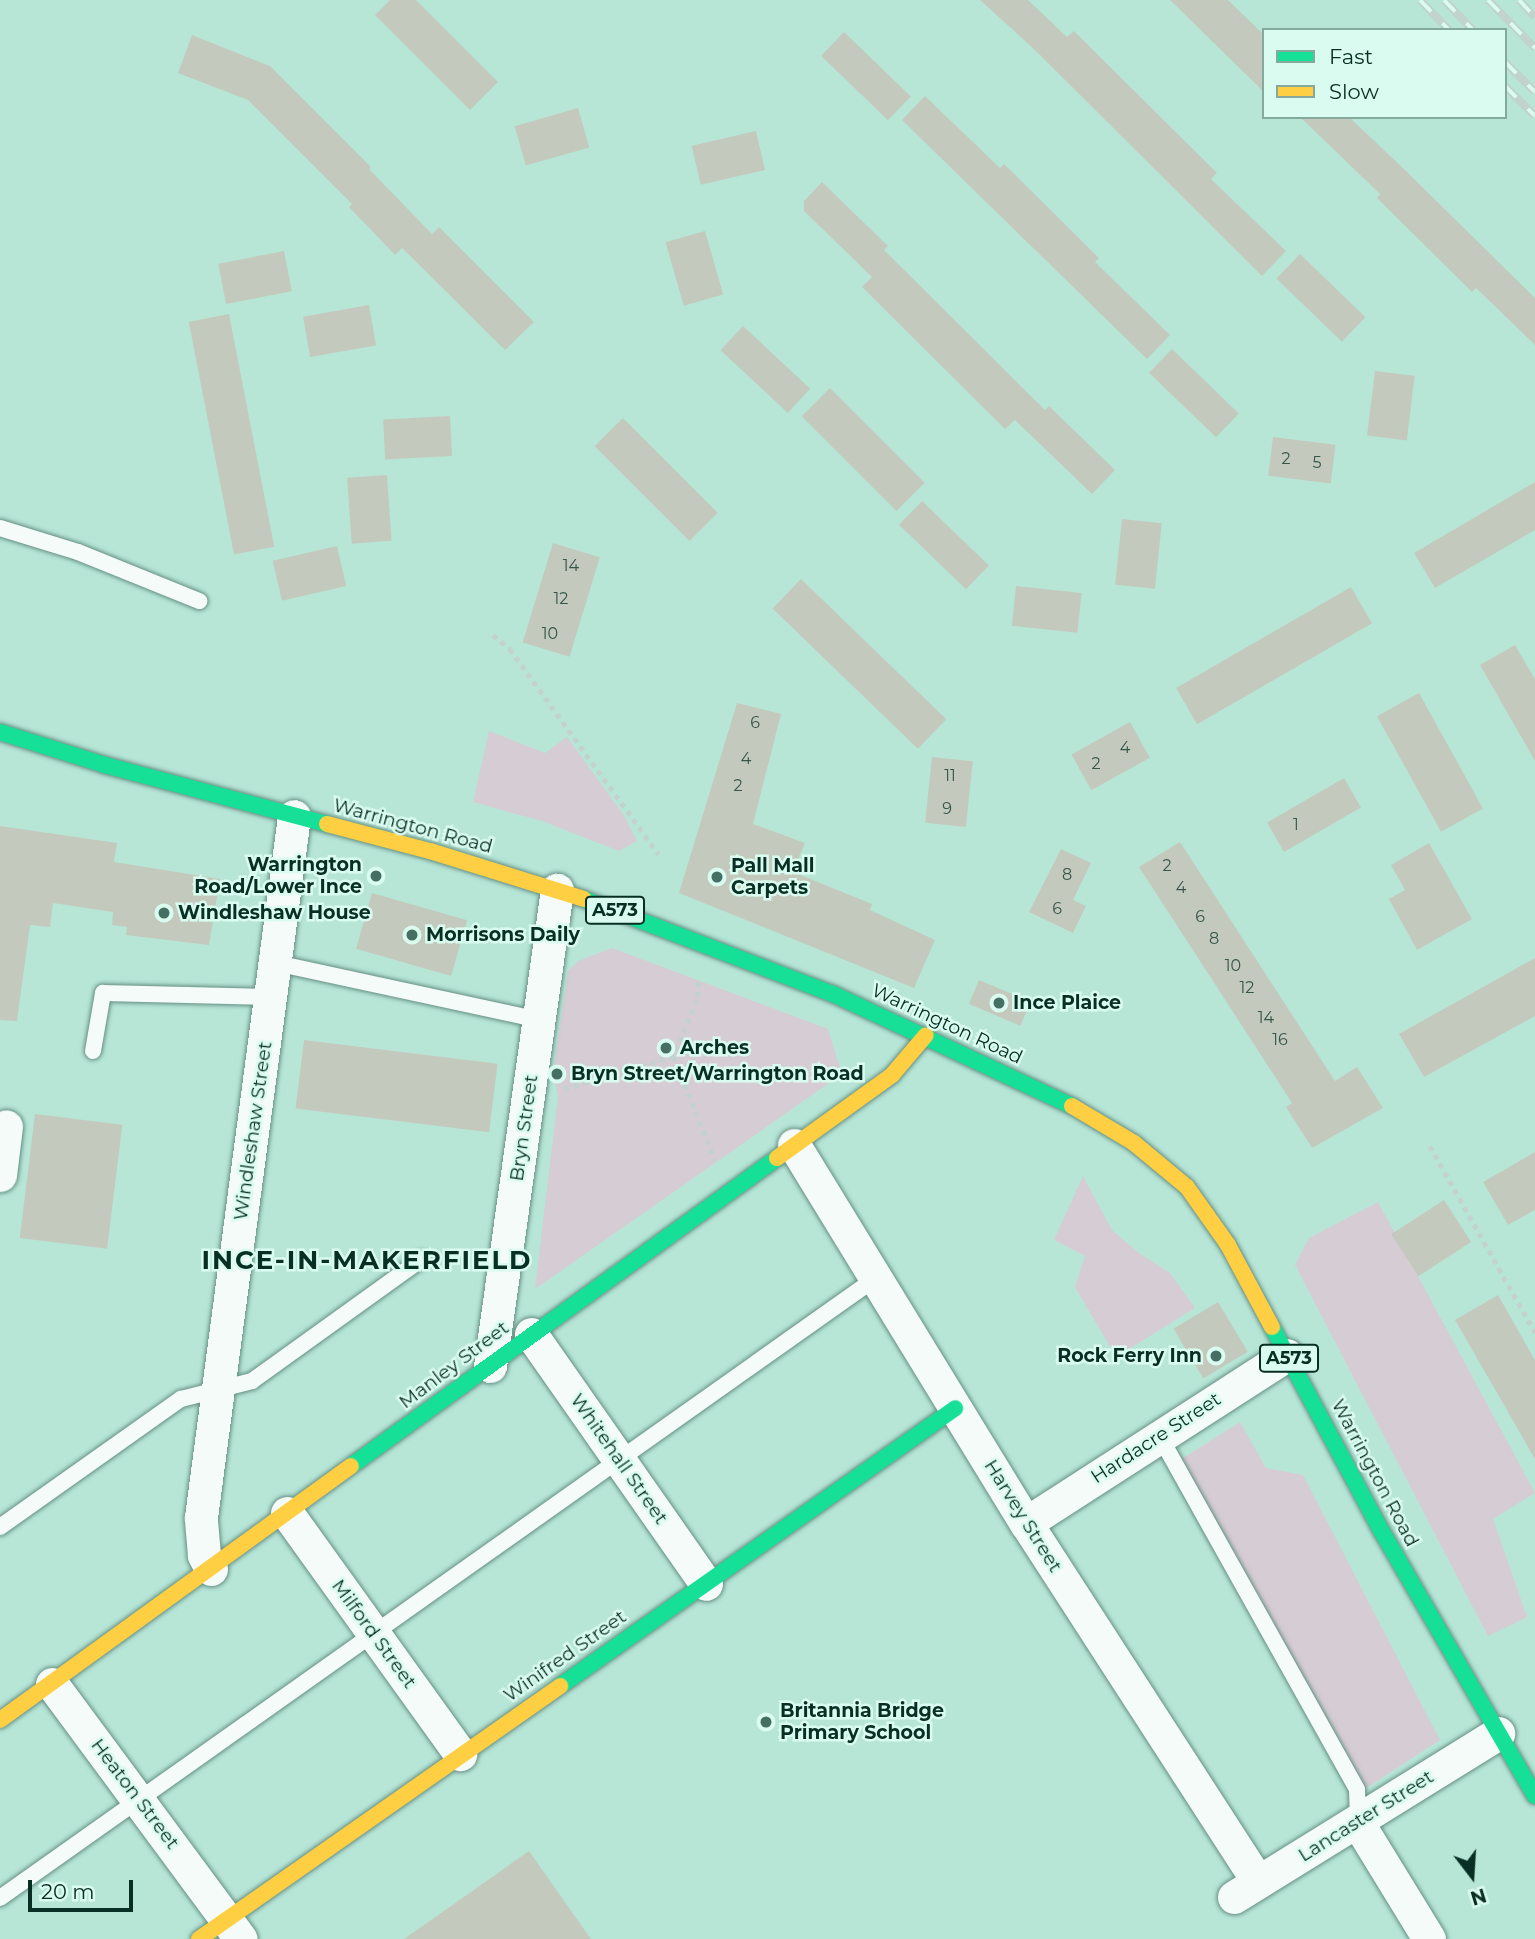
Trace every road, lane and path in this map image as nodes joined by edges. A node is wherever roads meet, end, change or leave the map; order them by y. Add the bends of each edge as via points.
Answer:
1 (0, 528) edge
2 (199, 601) dead end
3 (493, 635) dead end
4 (0, 732) edge
5 (294, 816) junction
6 (659, 855) dead end
7 (557, 890) junction
8 (276, 963) junction
9 (700, 974) dead end
10 (271, 997) junction
11 (539, 1020) junction
12 (926, 1035) junction
13 (93, 1051) dead end
14 (674, 1056) junction
15 (528, 1099) junction
16 (6, 1126) dead end
17 (794, 1145) junction
18 (1430, 1146) dead end
19 (0, 1175) edge
20 (728, 1193) junction
21 (422, 1259) dead end
22 (876, 1278) junction
23 (1535, 1332) edge
24 (531, 1334) junction
25 (1287, 1355) junction
26 (490, 1366) junction
27 (218, 1390) junction
28 (955, 1408) junction
29 (1159, 1436) junction
30 (619, 1460) junction
31 (287, 1513) junction
32 (1026, 1523) junction
33 (0, 1527) edge
34 (211, 1569) junction
35 (706, 1584) junction
36 (373, 1633) junction
37 (52, 1684) junction
38 (0, 1720) edge
39 (1498, 1733) junction
40 (460, 1754) junction
41 (1535, 1796) edge
42 (139, 1800) junction
43 (1357, 1822) junction
44 (1246, 1890) joint
45 (0, 1898) edge
46 (234, 1929) edge
47 (199, 1939) edge
48 (1429, 1939) edge

1 - 2 lane via 78,552
3 - 6 path via 510,649
4 - 5 street, Warrington Road / A573
5 - 7 street, Warrington Road / A573
5 - 8 street, Windleshaw Street
7 - 11 street, Bryn Street
7 - 12 street, Warrington Road / A573 via 833,994
8 - 10 street, Windleshaw Street
8 - 11 lane
9 - 14 path via 697,1000
10 - 13 lane via 103,993
10 - 27 street, Windleshaw Street
11 - 15 street, Bryn Street
12 - 17 street, Manley Street via 892,1075
12 - 25 street, Warrington Road / A573 via 1134,1143 1187,1187 1228,1245
14 - 15 path
14 - 20 path
15 - 26 street, Bryn Street
16 - 19 street
17 - 20 street, Manley Street
17 - 22 street, Harvey Street
18 - 23 path
20 - 24 street, Manley Street
21 - 27 lane via 252,1381
22 - 28 street, Harvey Street
22 - 30 lane
24 - 26 street, Manley Street
24 - 30 street, Whitehall Street
25 - 29 street, Hardacre Street
25 - 39 street, Warrington Road / A573
26 - 31 street, Manley Street
27 - 33 lane via 181,1399
27 - 34 street, Windleshaw Street via 201,1517 204,1555
28 - 32 street, Harvey Street
28 - 35 street, Winifred Street
29 - 32 street, Hardacre Street
29 - 43 lane via 1357,1790
30 - 35 street, Whitehall Street
30 - 36 lane
31 - 34 street, Manley Street
31 - 36 street, Milford Street
32 - 44 street, Harvey Street
34 - 37 street, Manley Street
35 - 40 street, Winifred Street
36 - 40 street, Milford Street
36 - 42 lane
37 - 38 street, Manley Street
37 - 42 street, Heaton Street
39 - 41 street, Warrington Road / A573
39 - 43 street, Lancaster Street
40 - 46 street, Winifred Street
42 - 45 lane
42 - 46 street, Heaton Street
43 - 44 street, Lancaster Street
43 - 48 street
46 - 47 street, Winifred Street

